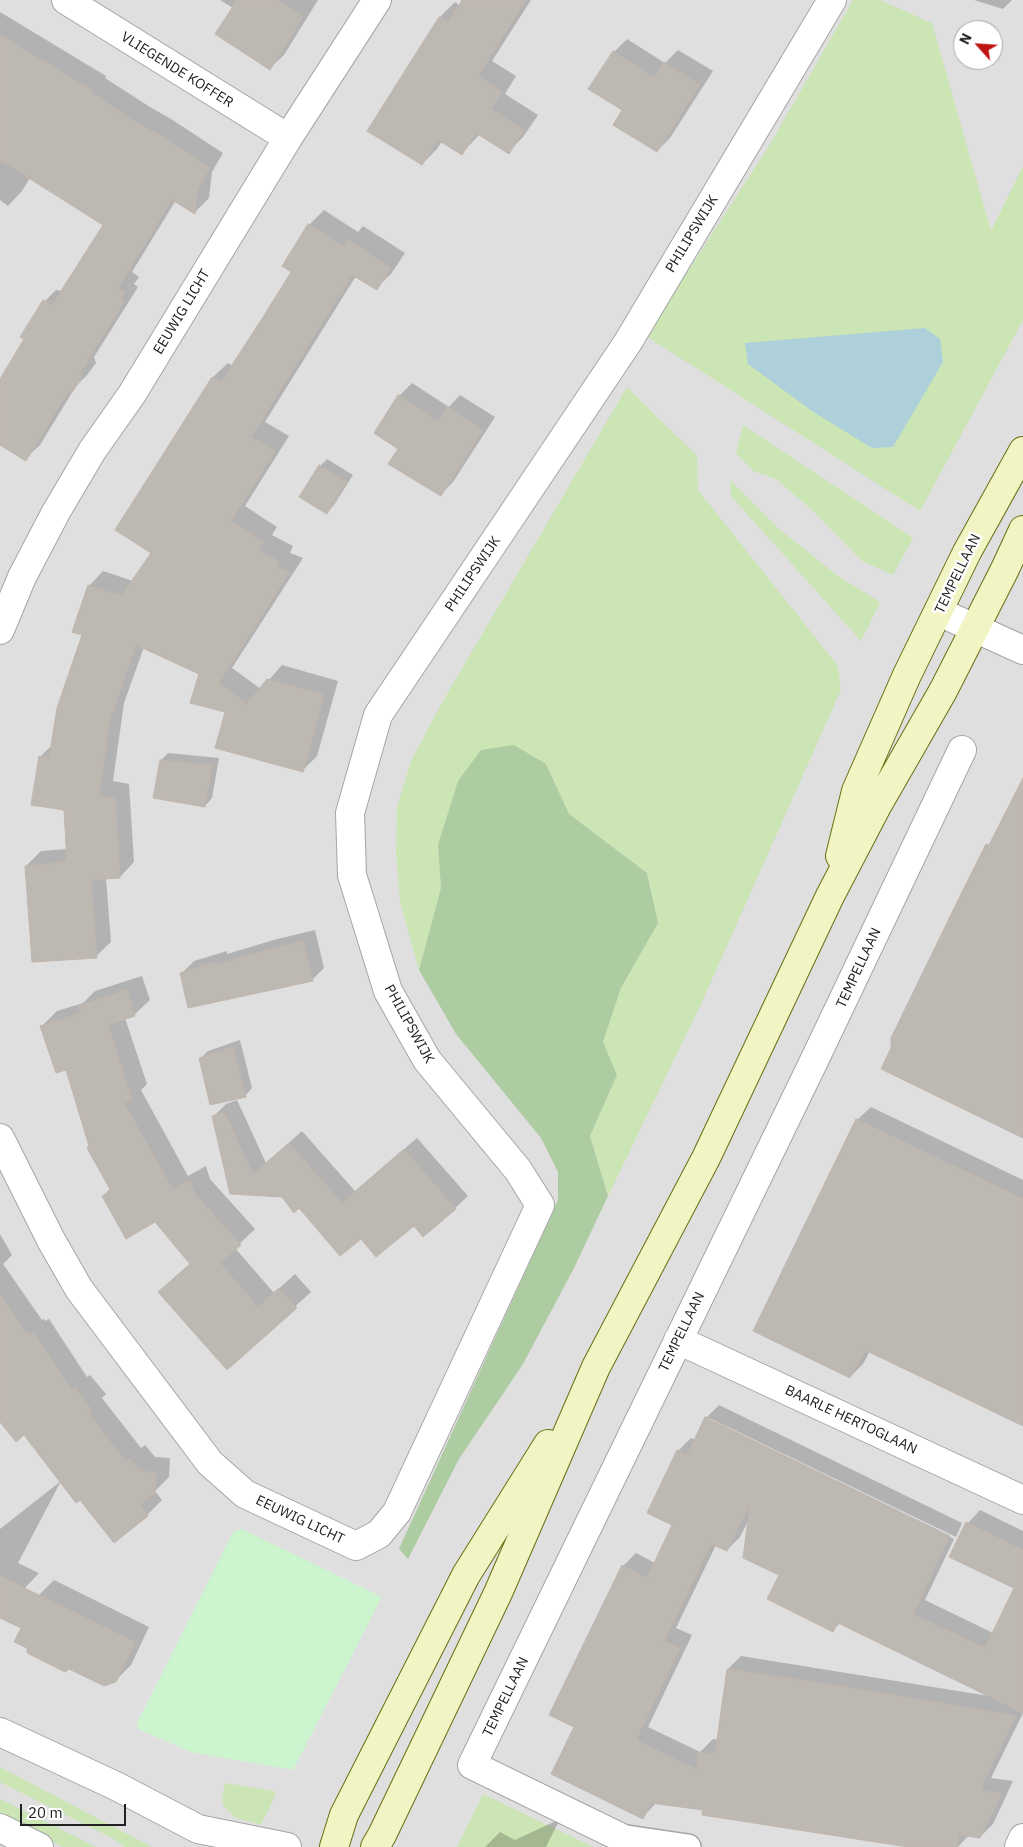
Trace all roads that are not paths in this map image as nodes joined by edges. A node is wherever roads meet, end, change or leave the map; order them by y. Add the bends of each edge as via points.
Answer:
1 (66, 0) edge
2 (377, 0) edge
3 (832, 0) edge
4 (288, 138) junction
5 (1023, 451) edge
6 (1023, 530) edge
7 (939, 612) junction
8 (976, 628) junction
9 (0, 630) edge
10 (1023, 650) edge
11 (962, 750) dead end
12 (830, 896) junction
13 (0, 1138) edge
14 (518, 1170) joint
15 (678, 1340) junction
16 (596, 1366) junction
17 (1023, 1500) edge
18 (0, 1732) edge
19 (0, 1828) edge
20 (620, 1837) joint
21 (204, 1838) edge
22 (1023, 1838) edge
23 (39, 1847) edge
24 (287, 1847) edge
25 (334, 1847) edge
26 (375, 1847) edge
27 (688, 1847) edge
28 (1019, 1847) edge

1 - 4 street, VLIEGENDE KOFFER
2 - 4 street, EEUWIG LICHT
3 - 14 street, PHILIPSWIJK via 628,342 378,715 350,813 352,875 388,991 427,1060
4 - 9 street, EEUWIG LICHT via 132,394 74,481 22,577
5 - 7 main road, TEMPELLAAN via 967,552
6 - 8 main road, TEMPELLAAN
7 - 8 street
7 - 12 main road, TEMPELLAAN via 907,675 856,791
8 - 10 street
8 - 12 main road, TEMPELLAAN
11 - 15 street, TEMPELLAAN
12 - 16 main road, TEMPELLAAN via 706,1158
13 - 14 street, EEUWIG LICHT via 79,1289 210,1463 244,1494 356,1546 379,1534 397,1512 540,1205
15 - 17 street, BAARLE HERTOGLAAN
15 - 20 street, TEMPELLAAN via 472,1765
16 - 25 main road, TEMPELLAAN via 466,1575 344,1815
16 - 26 main road, TEMPELLAAN via 498,1593
18 - 21 street via 116,1786
19 - 23 street
20 - 27 street
21 - 24 street
22 - 28 street

